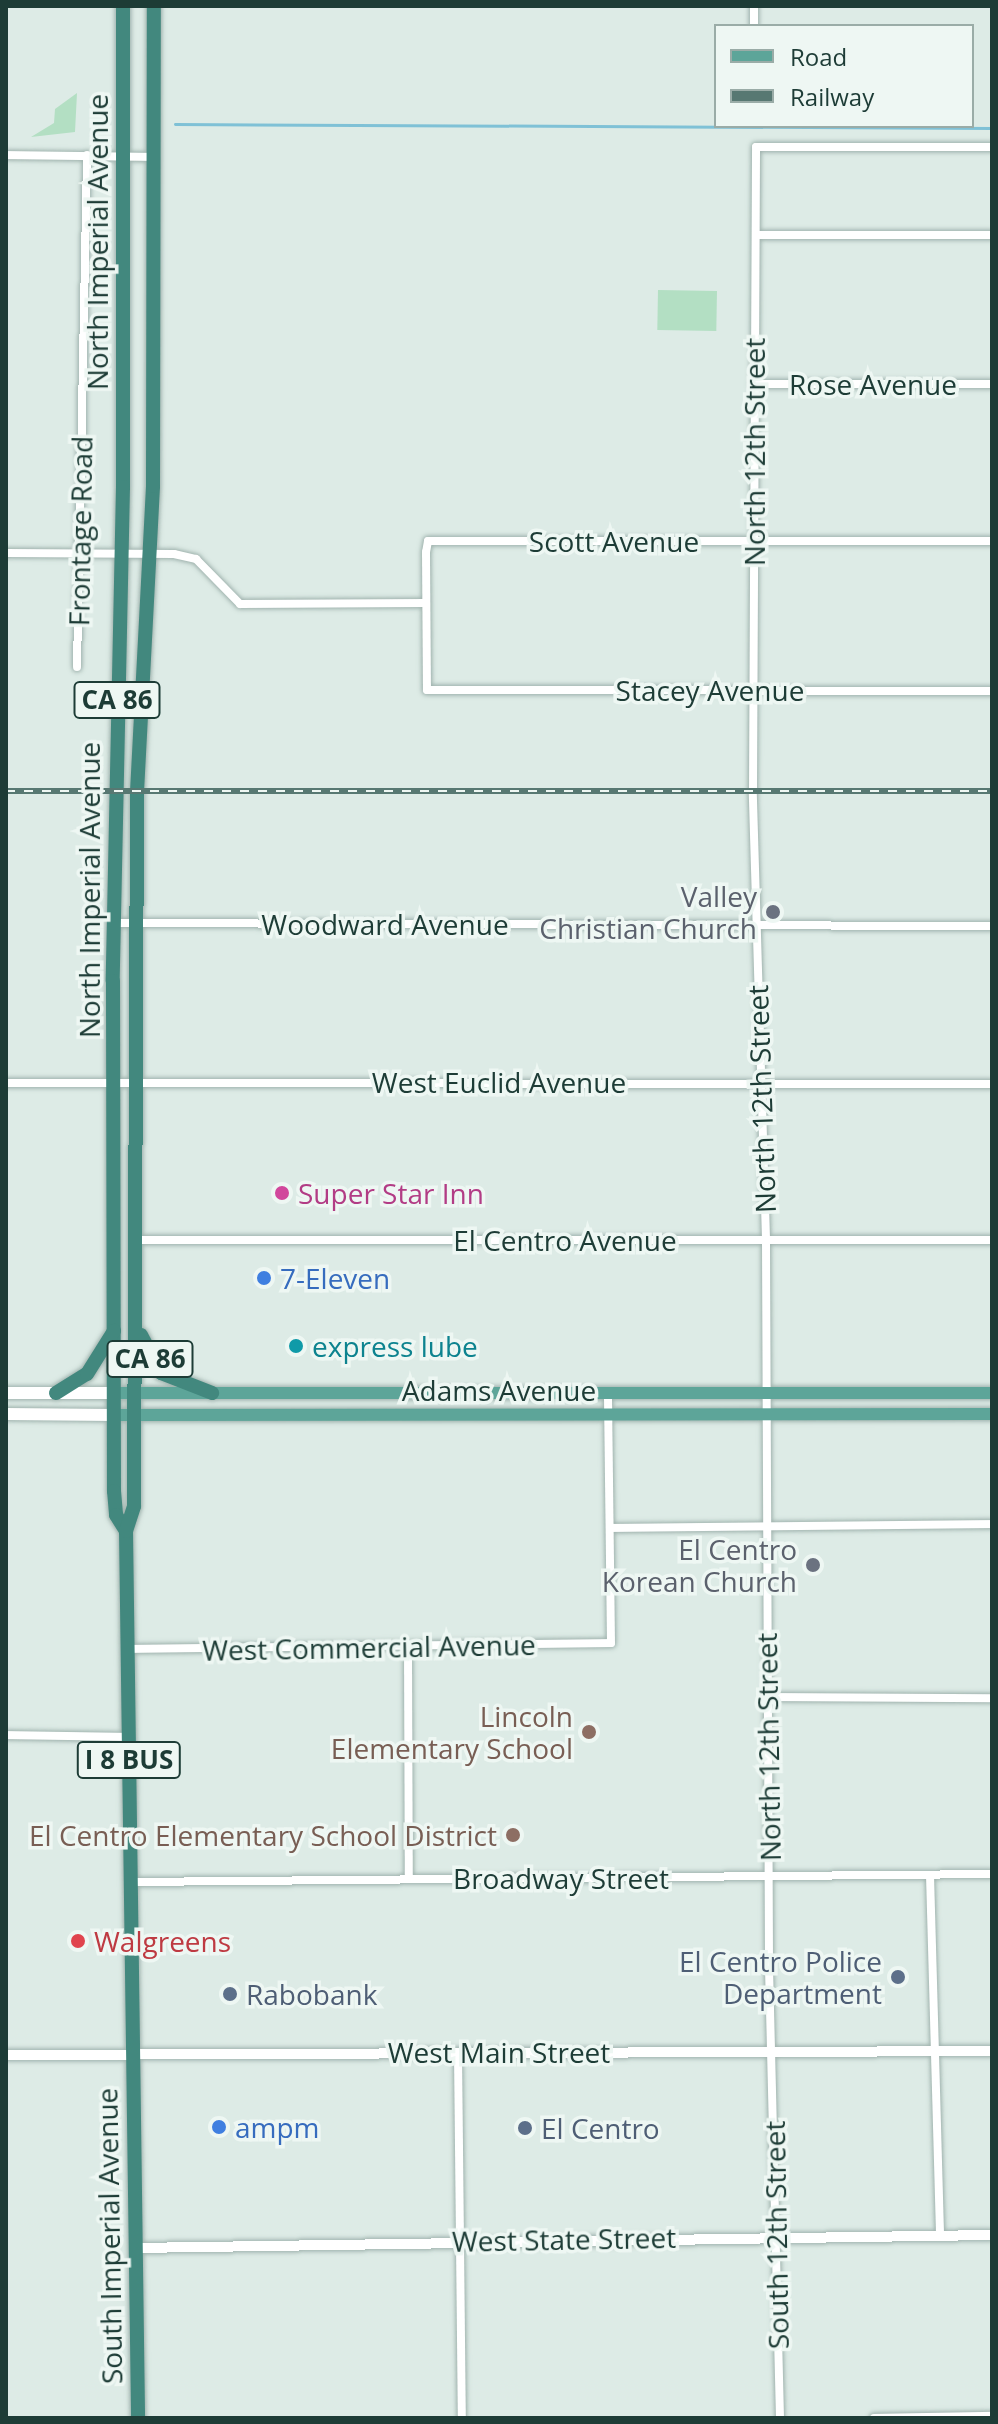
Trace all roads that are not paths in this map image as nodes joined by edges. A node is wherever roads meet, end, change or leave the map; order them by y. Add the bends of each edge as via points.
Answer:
1 (123, 6) edge
2 (154, 6) edge
3 (992, 147) edge
4 (6, 155) edge
5 (87, 155) junction
6 (123, 157) junction
7 (154, 157) junction
8 (756, 235) junction
9 (992, 235) edge
10 (754, 384) junction
11 (992, 384) edge
12 (753, 541) junction
13 (992, 541) edge
14 (6, 553) edge
15 (82, 553) junction
16 (121, 553) junction
17 (150, 553) junction
18 (426, 603) junction
19 (77, 667) dead end
20 (752, 690) junction
21 (992, 691) edge
22 (114, 923) junction
23 (136, 923) junction
24 (756, 924) junction
25 (992, 926) edge
26 (137, 1081) junction
27 (114, 1082) junction
28 (6, 1083) edge
29 (760, 1083) junction
30 (992, 1084) edge
31 (766, 1239) junction
32 (137, 1240) junction
33 (992, 1240) edge
34 (137, 1287) junction
35 (115, 1331) junction
36 (765, 1392) junction
37 (6, 1393) edge
38 (56, 1393) junction
39 (114, 1393) junction
40 (135, 1393) junction
41 (212, 1393) junction
42 (608, 1393) junction
43 (992, 1393) edge
44 (765, 1413) junction
45 (6, 1414) edge
46 (608, 1414) junction
47 (992, 1414) edge
48 (114, 1415) junction
49 (135, 1416) junction
50 (992, 1524) edge
51 (767, 1526) junction
52 (611, 1528) junction
53 (126, 1531) junction
54 (408, 1647) junction
55 (127, 1649) junction
56 (769, 1697) junction
57 (992, 1698) edge
58 (6, 1735) edge
59 (129, 1737) junction
60 (992, 1874) edge
61 (930, 1875) junction
62 (770, 1876) junction
63 (409, 1879) junction
64 (131, 1882) junction
65 (773, 2051) junction
66 (937, 2051) junction
67 (992, 2051) edge
68 (458, 2052) junction
69 (133, 2053) junction
70 (6, 2055) edge
71 (940, 2235) junction
72 (992, 2235) edge
73 (776, 2237) junction
74 (458, 2240) junction
75 (135, 2248) junction
76 (992, 2416) edge
77 (138, 2418) edge
78 (462, 2418) edge
79 (780, 2418) edge
80 (874, 2418) edge

1 - 6 highway, North Imperial Avenue / CA 86
2 - 7 highway, North Imperial Avenue / CA 86
3 - 8 street, North 12th Street via 756,147
4 - 5 street
5 - 6 street
5 - 15 street, Frontage Road
6 - 7 street
6 - 16 highway, North Imperial Avenue / CA 86
7 - 17 highway, North Imperial Avenue / CA 86
8 - 9 street
8 - 10 street, North 12th Street
10 - 11 street, Rose Avenue
10 - 12 street, North 12th Street
12 - 13 street, Scott Avenue
12 - 18 street, Scott Avenue via 428,541
12 - 20 street, North 12th Street
14 - 15 street
15 - 16 street
15 - 19 street, Frontage Road
16 - 17 street
16 - 22 highway, North Imperial Avenue / CA 86
17 - 18 street via 196,559 240,604
17 - 23 highway, North Imperial Avenue / CA 86
18 - 20 street, Stacey Avenue via 427,690
20 - 21 street, Stacey Avenue
20 - 24 street, North 12th Street
22 - 23 street, Woodward Avenue
22 - 27 highway, North Imperial Avenue / CA 86
23 - 24 street, Woodward Avenue
23 - 26 highway, North Imperial Avenue / CA 86
24 - 25 street, Woodward Avenue
24 - 29 street, North 12th Street
26 - 27 street, West Euclid Avenue
26 - 29 street, West Euclid Avenue
26 - 32 highway, North Imperial Avenue / CA 86
27 - 28 street, West Euclid Avenue
27 - 35 highway, North Imperial Avenue / CA 86
29 - 30 street, West Euclid Avenue
29 - 31 street, North 12th Street
31 - 32 street, El Centro Avenue
31 - 33 street, El Centro Avenue
31 - 36 street, North 12th Street
32 - 34 highway, North Imperial Avenue / CA 86
34 - 40 highway, North Imperial Avenue
34 - 41 highway, CA 86 via 143,1347 152,1362 174,1380
35 - 38 highway via 87,1374
35 - 39 highway, North Imperial Avenue / CA 86
36 - 42 main road, Adams Avenue
36 - 43 main road, Adams Avenue
36 - 44 street, North 12th Street
37 - 38 main road, Adams Avenue
38 - 39 main road, Adams Avenue
39 - 40 main road, Adams Avenue
39 - 48 highway, North Imperial Avenue / I 8 BUS
40 - 41 main road, Adams Avenue
40 - 49 highway, North Imperial Avenue
41 - 42 main road, Adams Avenue
42 - 46 street
44 - 46 main road, Adams Avenue
44 - 47 main road, Adams Avenue
44 - 51 street, North 12th Street
45 - 48 main road, Adams Avenue
46 - 49 main road, Adams Avenue
46 - 52 street
48 - 49 main road, Adams Avenue / CA 86
48 - 53 highway, North Imperial Avenue / I 8 BUS via 116,1515
49 - 53 highway, North Imperial Avenue / I 8 BUS via 134,1520
50 - 51 street
51 - 52 street
51 - 56 street, North 12th Street
52 - 54 street, West Commercial Avenue via 611,1643
53 - 55 highway, North Imperial Avenue / I 8 BUS
54 - 55 street, West Commercial Avenue
54 - 63 street
55 - 59 highway, North Imperial Avenue / I 8 BUS
56 - 57 street
56 - 62 street, North 12th Street
58 - 59 street
59 - 64 highway, North Imperial Avenue / I 8 BUS
60 - 61 street, Broadway Street
61 - 62 street, Broadway Street
61 - 66 street
62 - 63 street, Broadway Street
62 - 65 street, North 12th Street
63 - 64 street, Broadway Street
64 - 69 highway, North Imperial Avenue / I 8 BUS
65 - 66 street, West Main Street
65 - 68 street, West Main Street
65 - 73 street, South 12th Street
66 - 67 street, West Main Street
66 - 71 street
68 - 69 street, West Main Street
68 - 74 street
69 - 70 street, West Main Street
69 - 75 highway, South Imperial Avenue / I 8 BUS
71 - 72 street, West State Street
71 - 73 street, West State Street
73 - 74 street, West State Street
73 - 79 street, South 12th Street
74 - 75 street, West State Street
74 - 78 street
75 - 77 highway, South Imperial Avenue / I 8 BUS
76 - 80 street

